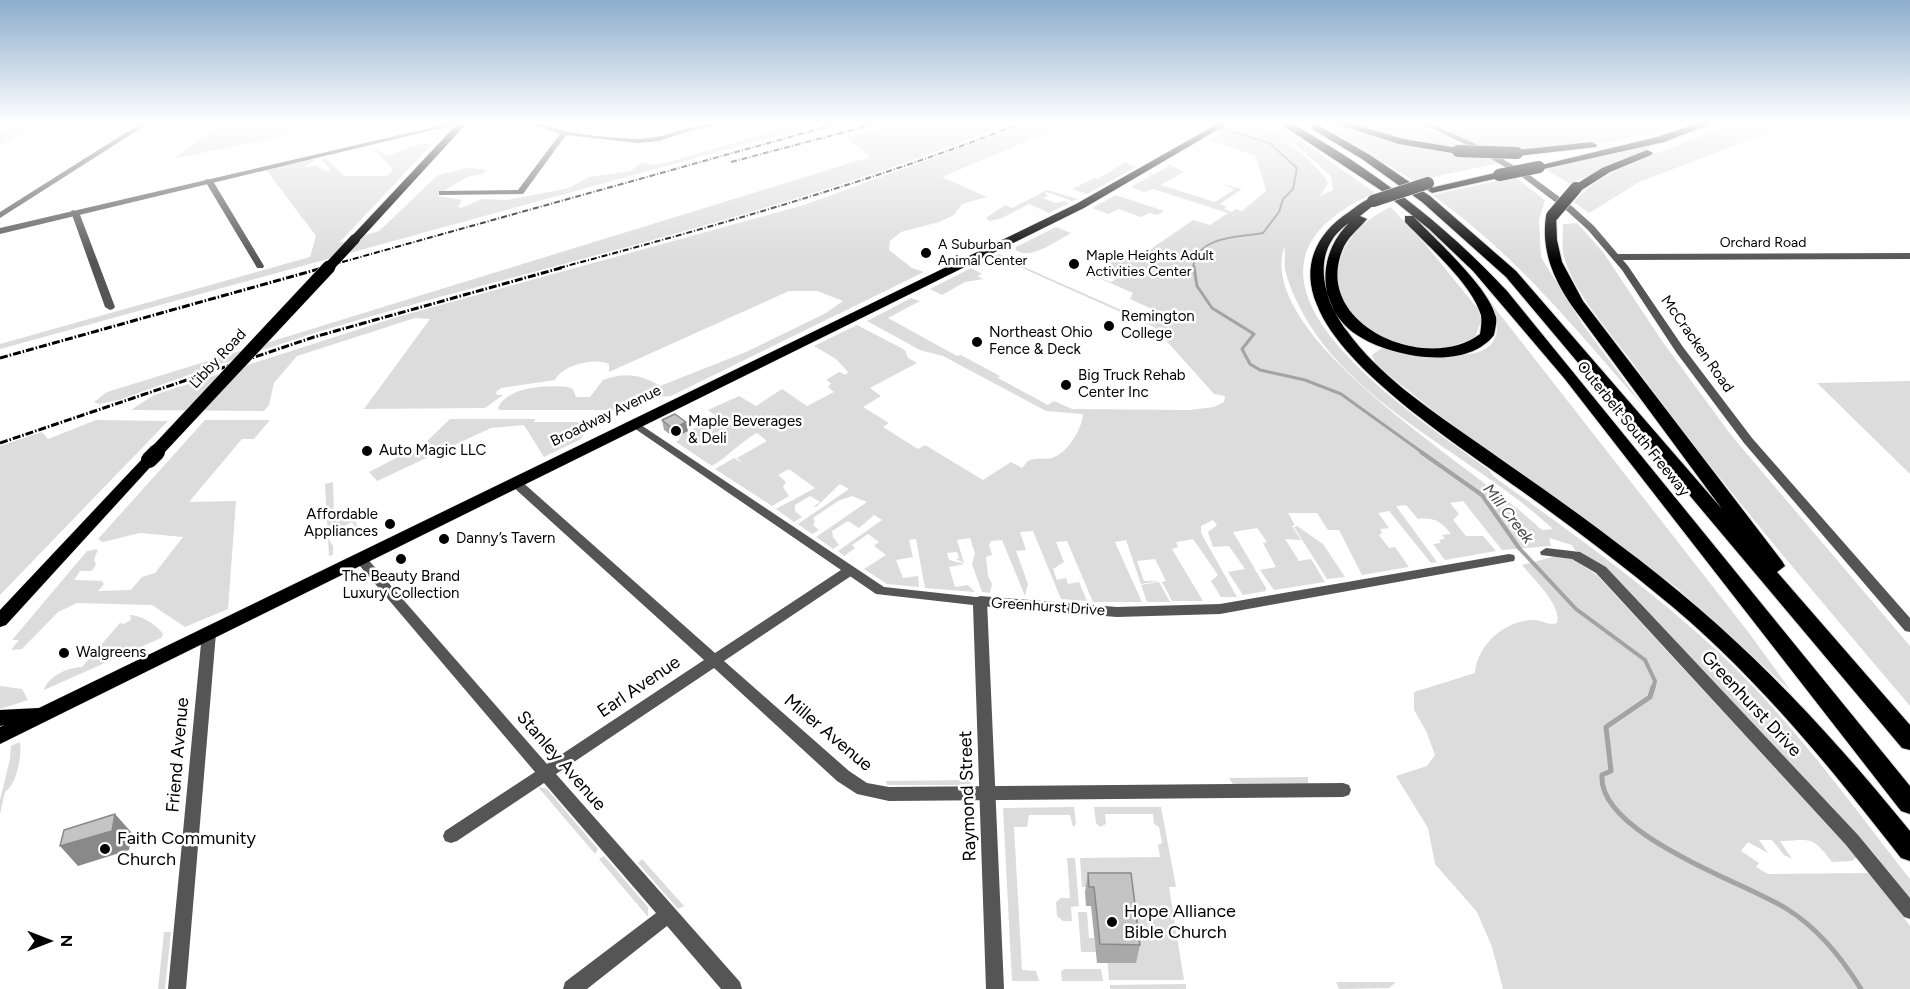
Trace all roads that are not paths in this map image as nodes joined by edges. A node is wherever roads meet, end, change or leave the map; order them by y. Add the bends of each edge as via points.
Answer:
1 (73, 169) edge
2 (259, 169) edge
3 (420, 169) edge
4 (537, 169) edge
5 (1145, 169) edge
6 (1349, 169) edge
7 (1357, 169) edge
8 (1384, 169) edge
9 (1509, 169) edge
10 (1514, 169) edge
11 (1608, 169) edge
12 (208, 181) junction
13 (442, 193) dead end
14 (1377, 204) junction
15 (75, 212) junction
16 (0, 216) edge
17 (0, 231) edge
18 (1910, 256) edge
19 (1617, 257) junction
20 (260, 266) dead end
21 (110, 307) dead end
22 (635, 424) junction
23 (516, 483) junction
24 (1546, 552) dead end
25 (1509, 558) dead end
26 (360, 559) junction
27 (849, 571) junction
28 (980, 601) junction
29 (0, 621) edge
30 (1910, 627) edge
31 (209, 633) junction
32 (713, 660) junction
33 (45, 714) junction
34 (0, 718) edge
35 (0, 736) edge
36 (1910, 741) edge
37 (545, 772) junction
38 (1343, 790) dead end
39 (987, 793) junction
40 (1910, 804) edge
41 (451, 836) dead end
42 (1910, 850) edge
43 (1910, 911) edge
44 (667, 915) junction
45 (177, 989) edge
46 (573, 989) edge
47 (733, 989) edge
48 (995, 989) edge

1 - 16 street
2 - 12 street
3 - 29 main road, Libby Road, bridge
4 - 13 street via 520,192
5 - 22 main road, Broadway Avenue via 1092,200
6 - 14 highway via 1410,220 1475,294 1490,320 1488,335 1482,342 1457,352 1417,352 1368,337 1343,316 1331,286 1335,249 1351,227
7 - 40 highway, Outerbelt South Freeway via 1426,220 1509,303
8 - 36 highway, Outerbelt South Freeway via 1462,228 1511,274
9 - 14 highway, bridge via 1430,186
10 - 19 street, McCracken Road via 1581,218
11 - 36 highway, bridge via 1576,188 1552,216 1550,248 1564,283 1696,464
12 - 15 street
12 - 20 street
14 - 42 highway via 1333,227 1318,254 1315,269 1321,303 1343,339 1417,407 1626,560 1716,634 1805,722
15 - 17 street
15 - 21 street
18 - 19 street, Orchard Road
19 - 30 street, McCracken Road via 1732,420
22 - 23 main road, Broadway Avenue
22 - 27 street, Greenhurst Drive
23 - 26 main road, Broadway Avenue
23 - 32 street, Miller Avenue
24 - 43 street, Greenhurst Drive via 1575,555 1601,570 1852,840
25 - 28 street, Greenhurst Drive via 1213,609 1118,612
26 - 31 main road, Broadway Avenue
26 - 37 street, Stanley Avenue
27 - 28 street, Greenhurst Drive via 891,594
27 - 32 street, Earl Avenue
28 - 39 street, Raymond Street
31 - 33 main road, Broadway Avenue
31 - 45 street, Friend Avenue
32 - 37 street, Earl Avenue
32 - 39 street, Miller Avenue via 857,786 889,794
33 - 34 main road
33 - 35 main road, Broadway Avenue
37 - 41 street, Earl Avenue
37 - 44 street, Stanley Avenue
38 - 39 street, Miller Avenue
39 - 48 street, Raymond Street
44 - 46 street
44 - 47 street, Stanley Avenue

